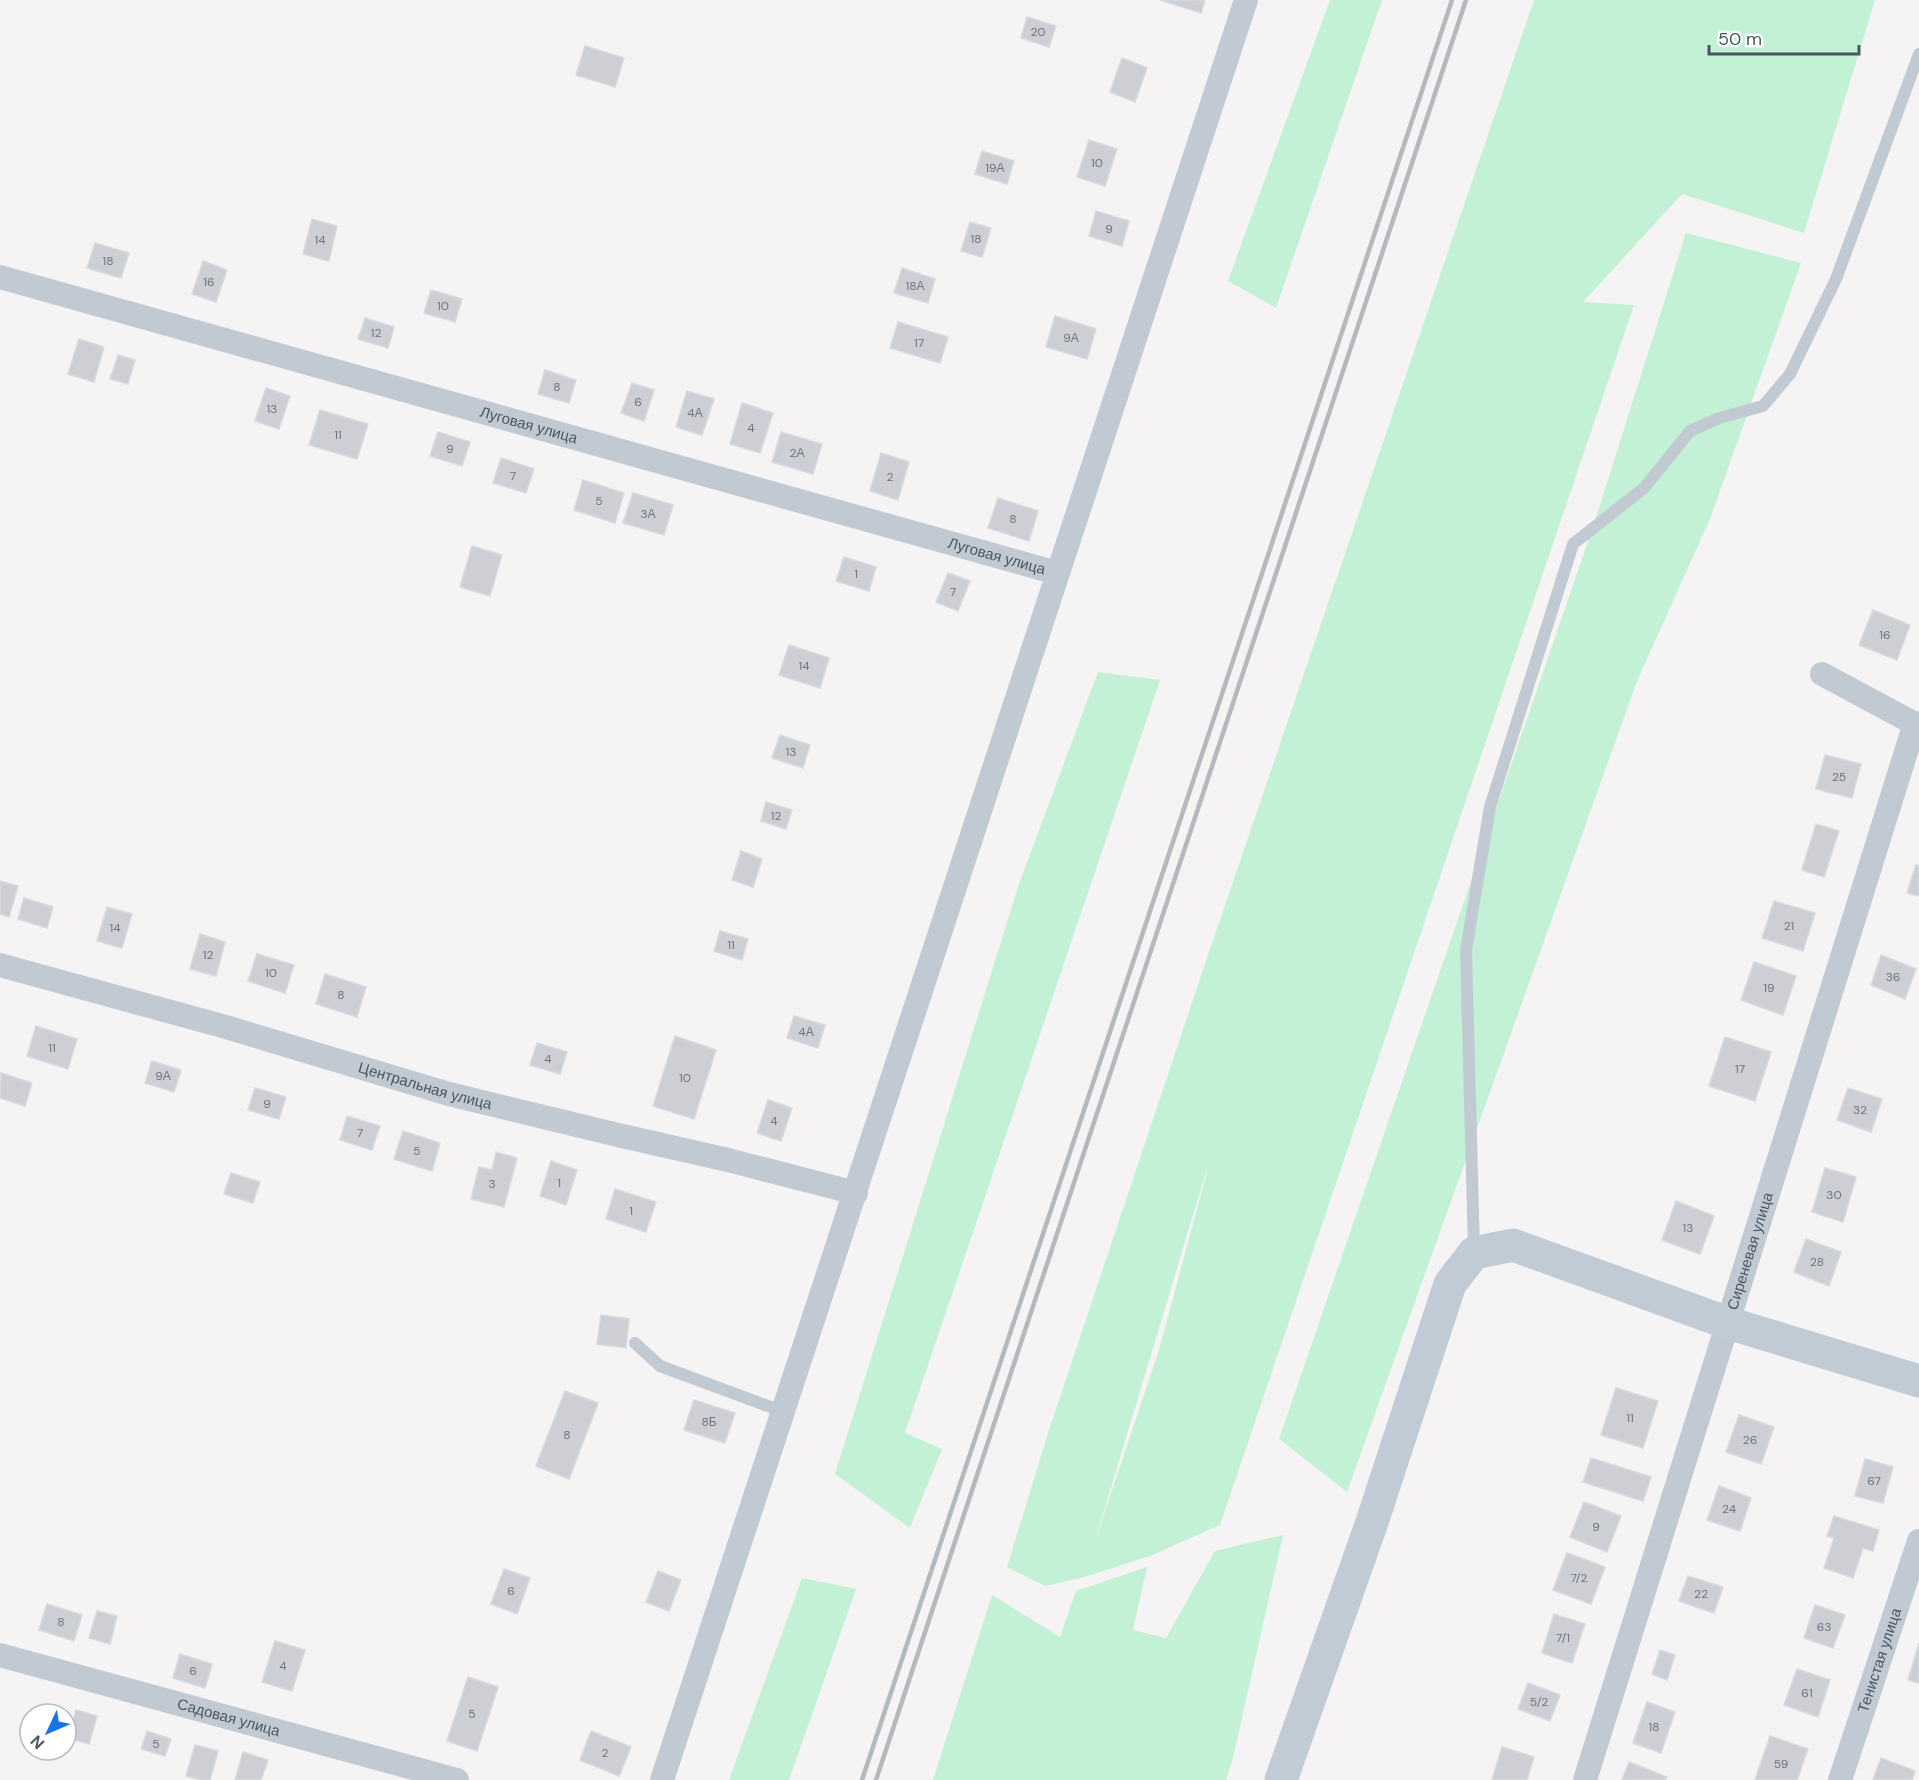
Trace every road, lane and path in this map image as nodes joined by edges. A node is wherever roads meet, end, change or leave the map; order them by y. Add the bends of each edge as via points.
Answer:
1 (1246, 0) edge
2 (1919, 54) edge
3 (0, 278) edge
4 (1057, 573) junction
5 (1822, 674) dead end
6 (1916, 725) edge
7 (0, 965) edge
8 (856, 1193) junction
9 (1474, 1253) junction
10 (1728, 1323) junction
11 (635, 1343) dead end
12 (1912, 1379) edge
13 (784, 1412) junction
14 (1919, 1541) edge
15 (0, 1654) edge
16 (457, 1780) edge
17 (662, 1780) edge
18 (1281, 1780) edge
19 (1585, 1780) edge
20 (1840, 1780) edge

1 - 4 street
2 - 9 lane via 1836,279 1790,374 1763,406 1690,431 1644,488 1573,544 1490,807 1466,950
3 - 4 street, Луговая улица
4 - 8 street
5 - 6 street
6 - 10 street, Сиреневая улица
7 - 8 street, Центральная улица via 449,1094
8 - 13 street
9 - 10 street via 1513,1245
9 - 18 street via 1450,1284
10 - 12 street
10 - 19 street, Сиреневая улица
11 - 13 lane via 660,1366
13 - 17 street
14 - 20 street, Тенистая улица
15 - 16 street, Садовая улица

